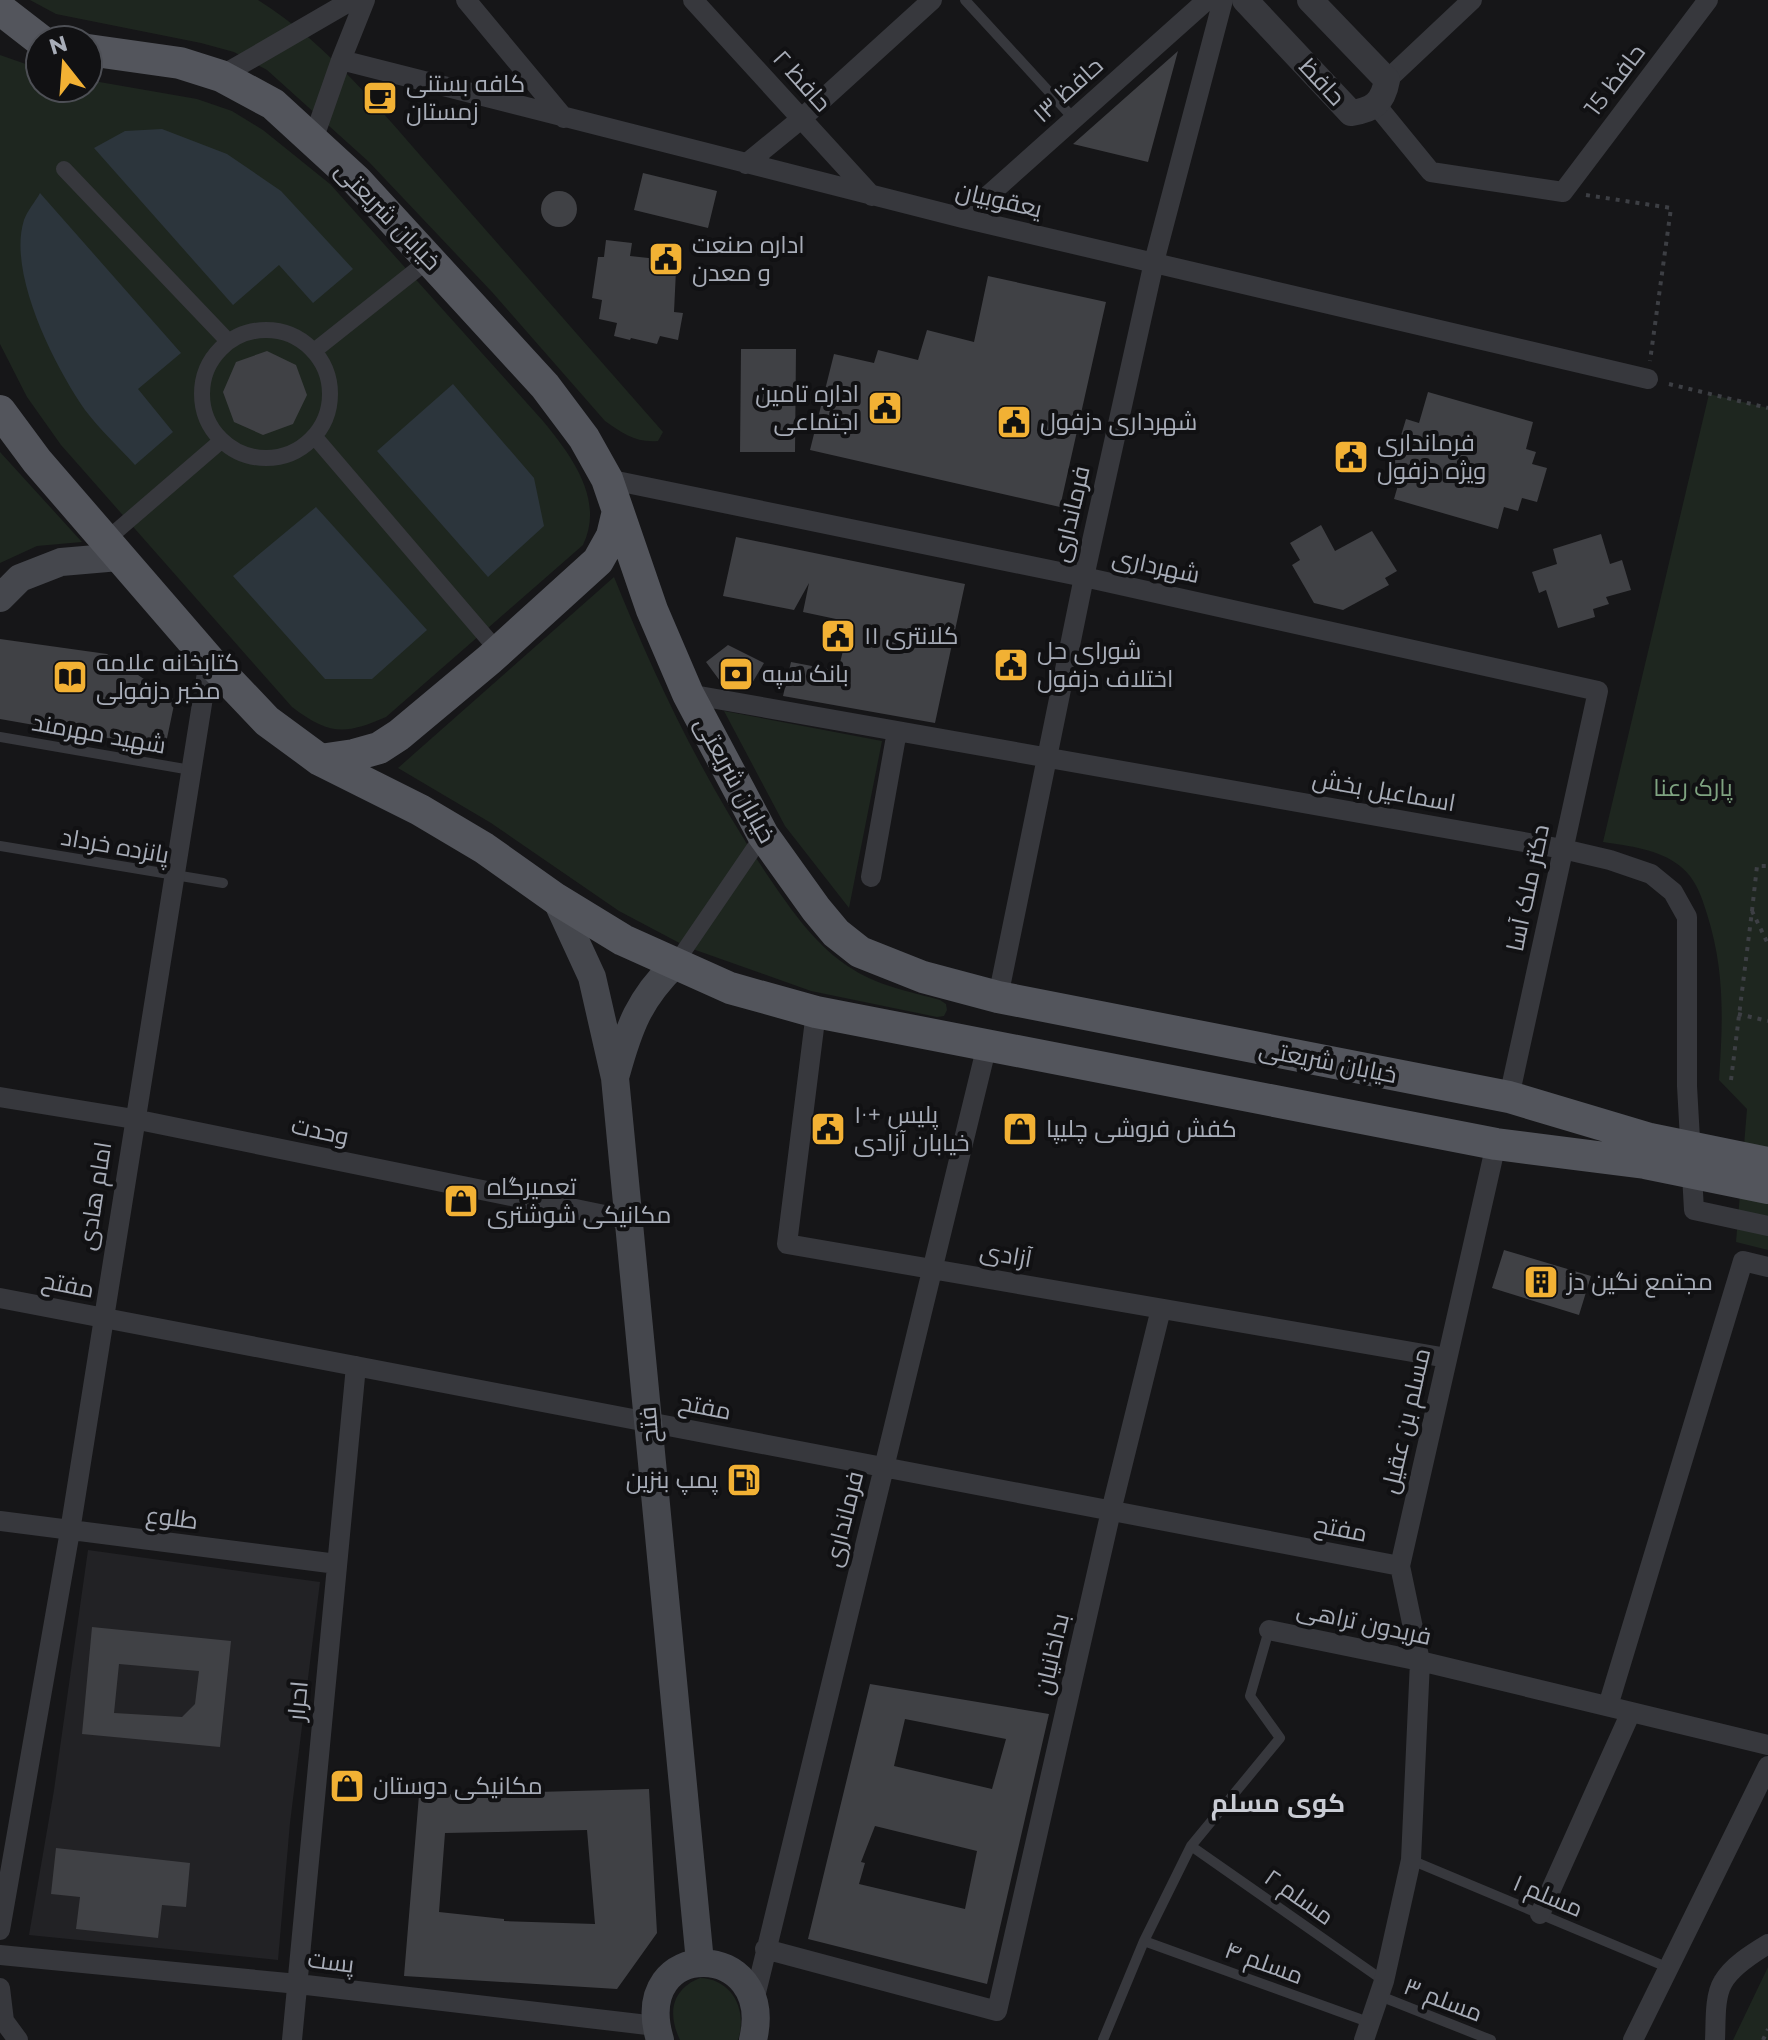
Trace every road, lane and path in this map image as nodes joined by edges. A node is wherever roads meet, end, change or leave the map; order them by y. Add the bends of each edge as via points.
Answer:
1 (352, 0) edge
2 (365, 0) edge
3 (466, 0) edge
4 (693, 0) edge
5 (932, 0) edge
6 (965, 0) edge
7 (1207, 0) edge
8 (1223, 0) edge
9 (1245, 0) edge
10 (1310, 0) edge
11 (1472, 0) edge
12 (1708, 0) edge
13 (0, 9) edge
14 (0, 26) edge
15 (24, 28) edge
16 (24, 35) edge
17 (104, 52) edge
18 (341, 60) junction
19 (221, 76) junction
20 (1387, 80) junction
21 (1377, 106) junction
22 (564, 118) junction
23 (801, 119) junction
24 (1074, 119) junction
25 (313, 140) junction
26 (746, 164) junction
27 (64, 169) dead end
28 (1563, 192) junction
29 (872, 196) junction
30 (963, 218) junction
31 (430, 259) junction
32 (1154, 262) junction
33 (228, 341) junction
34 (314, 351) junction
35 (1648, 379) junction
36 (1768, 408) edge
37 (0, 411) edge
38 (314, 436) junction
39 (221, 441) junction
40 (607, 479) junction
41 (618, 511) junction
42 (112, 549) junction
43 (1084, 577) junction
44 (0, 598) edge
45 (499, 652) junction
46 (209, 660) junction
47 (1598, 691) joint
48 (688, 694) junction
49 (897, 731) junction
50 (0, 737) edge
51 (1047, 758) junction
52 (320, 760) junction
53 (191, 770) junction
54 (763, 835) junction
55 (0, 846) edge
56 (1563, 849) junction
57 (1768, 866) edge
58 (173, 876) junction
59 (871, 877) dead end
60 (223, 883) dead end
61 (556, 899) junction
62 (1752, 911) junction
63 (1768, 944) edge
64 (675, 964) junction
65 (998, 997) junction
66 (816, 1012) junction
67 (1738, 1014) junction
68 (1768, 1021) edge
69 (987, 1045) junction
70 (615, 1078) junction
71 (1731, 1080) dead end
72 (0, 1097) edge
73 (1509, 1097) junction
74 (134, 1119) junction
75 (1496, 1144) junction
76 (1648, 1151) junction
77 (1768, 1163) edge
78 (1768, 1188) edge
79 (629, 1220) junction
80 (1768, 1226) edge
81 (1768, 1267) edge
82 (932, 1269) junction
83 (0, 1298) edge
84 (1161, 1309) junction
85 (103, 1318) junction
86 (1447, 1358) junction
87 (356, 1366) junction
88 (649, 1423) junction
89 (884, 1467) junction
90 (1111, 1511) junction
91 (0, 1521) edge
92 (70, 1531) junction
93 (337, 1564) junction
94 (1400, 1566) junction
95 (1269, 1630) joint
96 (1420, 1661) junction
97 (1608, 1706) junction
98 (1631, 1712) junction
99 (1768, 1745) edge
100 (1768, 1766) edge
101 (1191, 1846) junction
102 (1411, 1860) junction
103 (1540, 1914) junction
104 (0, 1930) edge
105 (1144, 1941) junction
106 (1768, 1944) edge
107 (765, 1949) junction
108 (0, 1955) edge
109 (700, 1962) junction
110 (1669, 1968) junction
111 (298, 1984) junction
112 (0, 1988) edge
113 (1382, 1989) junction
114 (753, 2005) junction
115 (1767, 2031) edge
116 (1367, 2032) edge
117 (658, 2033) edge
118 (18, 2040) edge
119 (292, 2040) edge
120 (753, 2040) edge
121 (1103, 2040) edge
122 (1491, 2040) edge
123 (1633, 2040) edge
124 (1715, 2040) edge
125 (1763, 2040) edge

1 - 19 street
2 - 18 street
3 - 22 street
4 - 23 street, حافظ ۲
5 - 23 street
6 - 24 lane
7 - 24 street, حافظ ۱۳
8 - 32 street, فرمانداری
9 - 21 street, حافظ via 1351,113
10 - 20 street, حافظ
11 - 20 street
12 - 28 street, حافظ 15
13 - 15 main road
14 - 16 main road
17 - 19 main road, خیابان شریعتی via 180,63
18 - 22 street, یعقوبیان
18 - 25 street
19 - 25 main road, خیابان شریعتی via 273,104
20 - 21 street, حافظ
21 - 28 street via 1431,172
22 - 26 street, یعقوبیان
23 - 26 street
23 - 29 street, حافظ ۲
24 - 30 street, حافظ ۱۳
25 - 31 main road, خیابان شریعتی
26 - 29 street, یعقوبیان
27 - 33 street
28 - 35 path via 1671,208
29 - 30 street, یعقوبیان
30 - 32 street, یعقوبیان
31 - 34 street
31 - 40 main road, خیابان شریعتی via 545,386
32 - 35 street, یعقوبیان
32 - 43 street, فرمانداری
33 - 34 street via 273,330
33 - 39 street via 207,365 202,381 204,413
34 - 38 street via 330,393
35 - 36 path
37 - 42 main road, خیابان شریعتی
38 - 39 street via 276,457 247,455
38 - 45 street
39 - 42 street
40 - 41 main road, خیابان شریعتی
40 - 43 street, شهرداری
41 - 45 main road via 598,561
41 - 48 main road, خیابان شریعتی
42 - 44 main road via 20,578
42 - 46 main road, خیابان شریعتی
43 - 47 street, شهرداری
43 - 51 street, فرمانداری
45 - 52 main road via 379,748
46 - 52 main road, خیابان شریعتی via 267,721
46 - 53 street, امام هادی
47 - 56 street, دکتر ملک آسا
48 - 49 street, اسماعیل بخش
48 - 54 main road, خیابان شریعتی
49 - 51 street, اسماعیل بخش
49 - 59 street
50 - 53 lane, شهید مهرمند
51 - 56 street, اسماعیل بخش
51 - 65 street, فرمانداری
52 - 61 main road, خیابان شریعتی via 420,810
53 - 58 street, امام هادی
54 - 64 street
54 - 65 main road, خیابان شریعتی via 836,933 860,952 923,977
55 - 58 lane, پانزده خرداد
56 - 73 street, دکتر ملک آسا
56 - 80 street, اسماعیل بخش via 1651,874 1673,892 1687,917 1687,1086 1694,1210
57 - 62 path via 1757,866
58 - 60 lane, پانزده خرداد
58 - 74 street, امام هادی
61 - 64 main road, خیابان شریعتی
61 - 70 main road, فتح via 592,977
62 - 63 path
62 - 67 path
64 - 66 main road, خیابان شریعتی via 730,988
64 - 70 main road via 640,1005
65 - 69 main road
65 - 73 main road, خیابان شریعتی
66 - 69 main road, خیابان شریعتی
66 - 82 street, آزادی via 787,1244
67 - 68 path
67 - 71 path
69 - 75 main road, خیابان شریعتی
69 - 82 street, فرمانداری
70 - 79 main road, فتح
72 - 74 street, وحدت
73 - 76 main road, خیابان شریعتی
74 - 79 street, وحدت
74 - 85 street, امام هادی
75 - 76 main road, خیابان شریعتی
75 - 86 street, مسلم بن عقیل
76 - 77 main road
76 - 78 main road
79 - 88 main road, فتح
81 - 97 street via 1743,1261
82 - 84 street, آزادی
82 - 89 street, فرمانداری
83 - 85 street, مفتح
84 - 86 street, آزادی
84 - 90 street, بداخانیان
85 - 87 street, مفتح
85 - 92 street, امام هادی
86 - 94 street, مسلم بن عقیل
87 - 88 street, مفتح
87 - 93 street, احرار
88 - 89 street, مفتح
88 - 109 main road, فتح
89 - 90 street, مفتح
89 - 107 street, فرمانداری
90 - 94 street, مفتح
90 - 107 street, بداخانیان via 997,2011
91 - 92 street, طلوع
92 - 93 street, طلوع
92 - 104 street, امام هادی
93 - 111 street, احرار
94 - 96 street, مسلم بن عقیل
95 - 96 street, فریدون تراهی
95 - 101 lane, فریدون تراهی via 1250,1696 1280,1738
96 - 97 street, فریدون تراهی
96 - 102 street, مسلم بن عقیل
97 - 98 street, فریدون تراهی
98 - 99 street, فریدون تراهی
98 - 103 street
100 - 110 street
101 - 105 lane, فریدون تراهی
101 - 113 lane, مسلم ۲
102 - 103 lane, مسلم ۱
102 - 113 street, مسلم بن عقیل
103 - 110 lane, مسلم ۱
105 - 116 lane, مسلم ۴
105 - 121 lane, فریدون تراهی
106 - 124 street via 1723,1982
107 - 114 street, فرمانداری
108 - 111 street, پست
109 - 114 main road via 734,1973
109 - 117 main road via 675,1972 663,1986 657,2002
110 - 123 street
111 - 117 street, پست
111 - 119 street, احرار
112 - 118 street via 4,2021
113 - 116 street, مسلم بن عقیل
113 - 122 lane, مسلم ۳
114 - 120 main road
115 - 125 path

